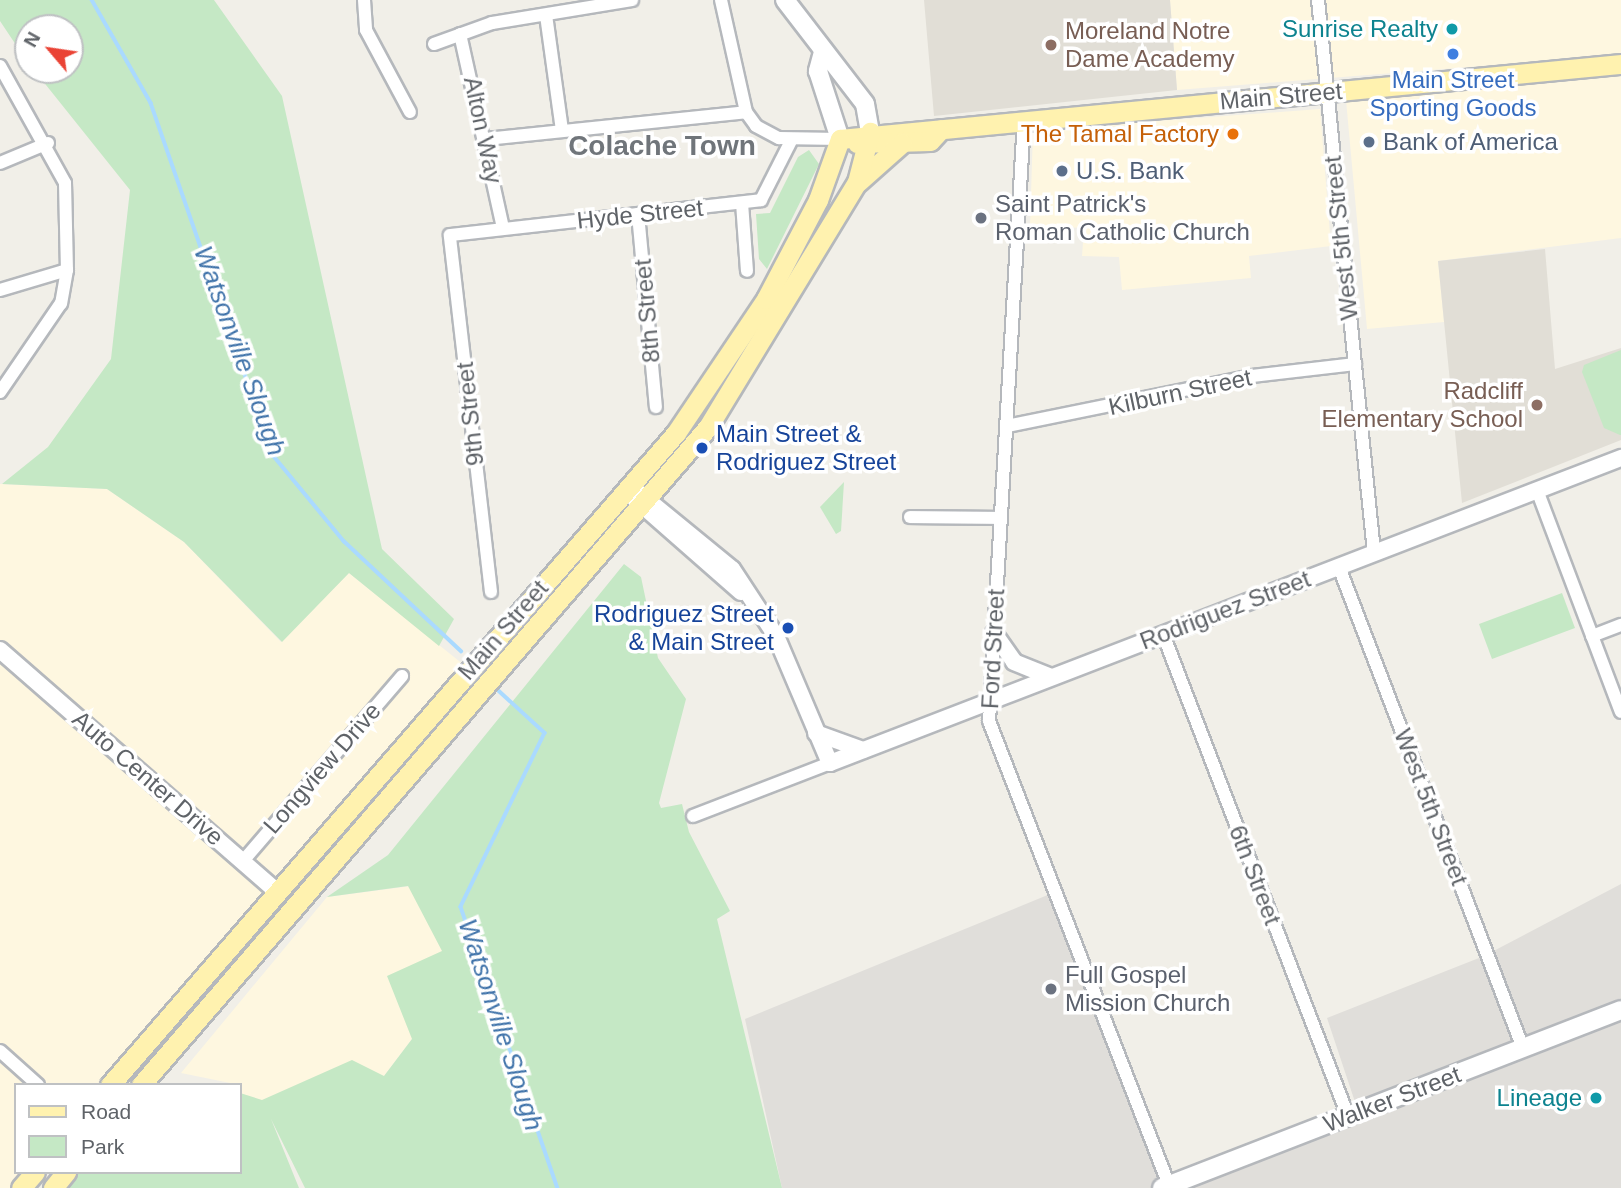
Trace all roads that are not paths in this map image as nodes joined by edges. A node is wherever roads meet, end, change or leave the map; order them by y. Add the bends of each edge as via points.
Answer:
1 (364, 0) edge
2 (632, 0) edge
3 (721, 0) edge
4 (785, 0) edge
5 (1318, 0) edge
6 (546, 15) junction
7 (460, 34) junction
8 (434, 44) dead end
9 (823, 52) junction
10 (1621, 64) edge
11 (0, 66) edge
12 (1327, 92) junction
13 (410, 112) dead end
14 (746, 112) junction
15 (1024, 120) junction
16 (941, 129) junction
17 (562, 130) junction
18 (486, 139) junction
19 (792, 139) junction
20 (840, 139) junction
21 (870, 139) junction
22 (902, 143) junction
23 (48, 144) junction
24 (0, 163) edge
25 (857, 182) junction
26 (742, 203) junction
27 (638, 214) junction
28 (503, 228) junction
29 (450, 235) joint
30 (67, 270) junction
31 (747, 271) dead end
32 (0, 289) edge
33 (1354, 364) junction
34 (0, 393) edge
35 (656, 407) dead end
36 (1007, 426) junction
37 (1621, 458) edge
38 (628, 488) junction
39 (1537, 490) junction
40 (645, 502) junction
41 (910, 517) dead end
42 (1000, 518) junction
43 (1374, 552) junction
44 (1339, 566) junction
45 (491, 593) dead end
46 (1621, 625) edge
47 (994, 633) junction
48 (1163, 634) junction
49 (1592, 636) junction
50 (0, 650) edge
51 (402, 676) dead end
52 (1051, 677) junction
53 (989, 702) junction
54 (1621, 712) edge
55 (817, 733) junction
56 (866, 750) junction
57 (830, 763) junction
58 (692, 816) dead end
59 (243, 861) junction
60 (276, 891) junction
61 (294, 907) junction
62 (1621, 1010) edge
63 (1523, 1048) junction
64 (0, 1051) edge
65 (36, 1083) edge
66 (112, 1083) edge
67 (143, 1083) edge
68 (1348, 1116) junction
69 (32, 1174) edge
70 (64, 1174) edge
71 (1167, 1187) edge
72 (21, 1188) edge
73 (52, 1188) edge

1 - 13 street via 366,30
2 - 6 street
3 - 14 street
4 - 9 main road
5 - 12 street, West 5th Street
6 - 7 street
6 - 17 street
7 - 8 street
7 - 18 street, Alton Way
9 - 20 main road via 818,71 837,114
9 - 21 main road via 864,104
10 - 12 main road, Main Street
11 - 23 street
12 - 15 main road, Main Street
12 - 33 street, West 5th Street
14 - 17 street
14 - 19 street via 762,131
15 - 16 main road, Main Street
15 - 36 street, Ford Street
16 - 21 main road, Main Street
16 - 22 main road, Main Street via 930,141
17 - 18 street
18 - 28 street, Alton Way
19 - 20 street
19 - 26 street, Hyde Street via 761,200
20 - 21 main road, Main Street
20 - 38 main road, Main Street via 818,200 740,342
21 - 22 main road, Main Street
21 - 25 main road, Main Street
22 - 25 main road
23 - 24 street
23 - 30 street via 65,183
25 - 40 main road, Main Street via 751,367
26 - 27 street, Hyde Street
26 - 31 street
27 - 28 street, Hyde Street
27 - 35 street, 8th Street
28 - 29 street, Hyde Street
29 - 45 street, 9th Street
30 - 32 street
30 - 34 street via 61,303
33 - 36 street, Kilburn Street via 1252,376
33 - 43 street, West 5th Street
36 - 42 street, Ford Street
37 - 39 street, Rodriguez Street
38 - 40 street
38 - 60 main road, Main Street
39 - 43 street, Rodriguez Street
39 - 49 street
40 - 55 street via 723,560 776,636
40 - 61 main road, Main Street
41 - 42 street
42 - 47 street, Ford Street
43 - 44 street, Rodriguez Street
44 - 48 street, Rodriguez Street
44 - 63 street, West 5th Street
46 - 49 street
47 - 52 street via 1014,662
47 - 53 street, Ford Street
48 - 52 street, Rodriguez Street
48 - 68 street, 6th Street
49 - 54 street
50 - 59 street, Auto Center Drive
51 - 59 street, Longview Drive
52 - 53 street, Rodriguez Street
53 - 56 street, Rodriguez Street
53 - 71 street, Ford Street via 989,721
55 - 56 street
55 - 57 street
56 - 57 street, Rodriguez Street
57 - 58 street, Rodriguez Street
59 - 60 street, Auto Center Drive
60 - 61 main road, Auto Center Drive
60 - 66 main road, Main Street
61 - 67 main road, Main Street
62 - 63 main road, Walker Street
63 - 68 main road, Walker Street
64 - 65 street
68 - 71 main road, Walker Street
69 - 72 main road
70 - 73 main road

